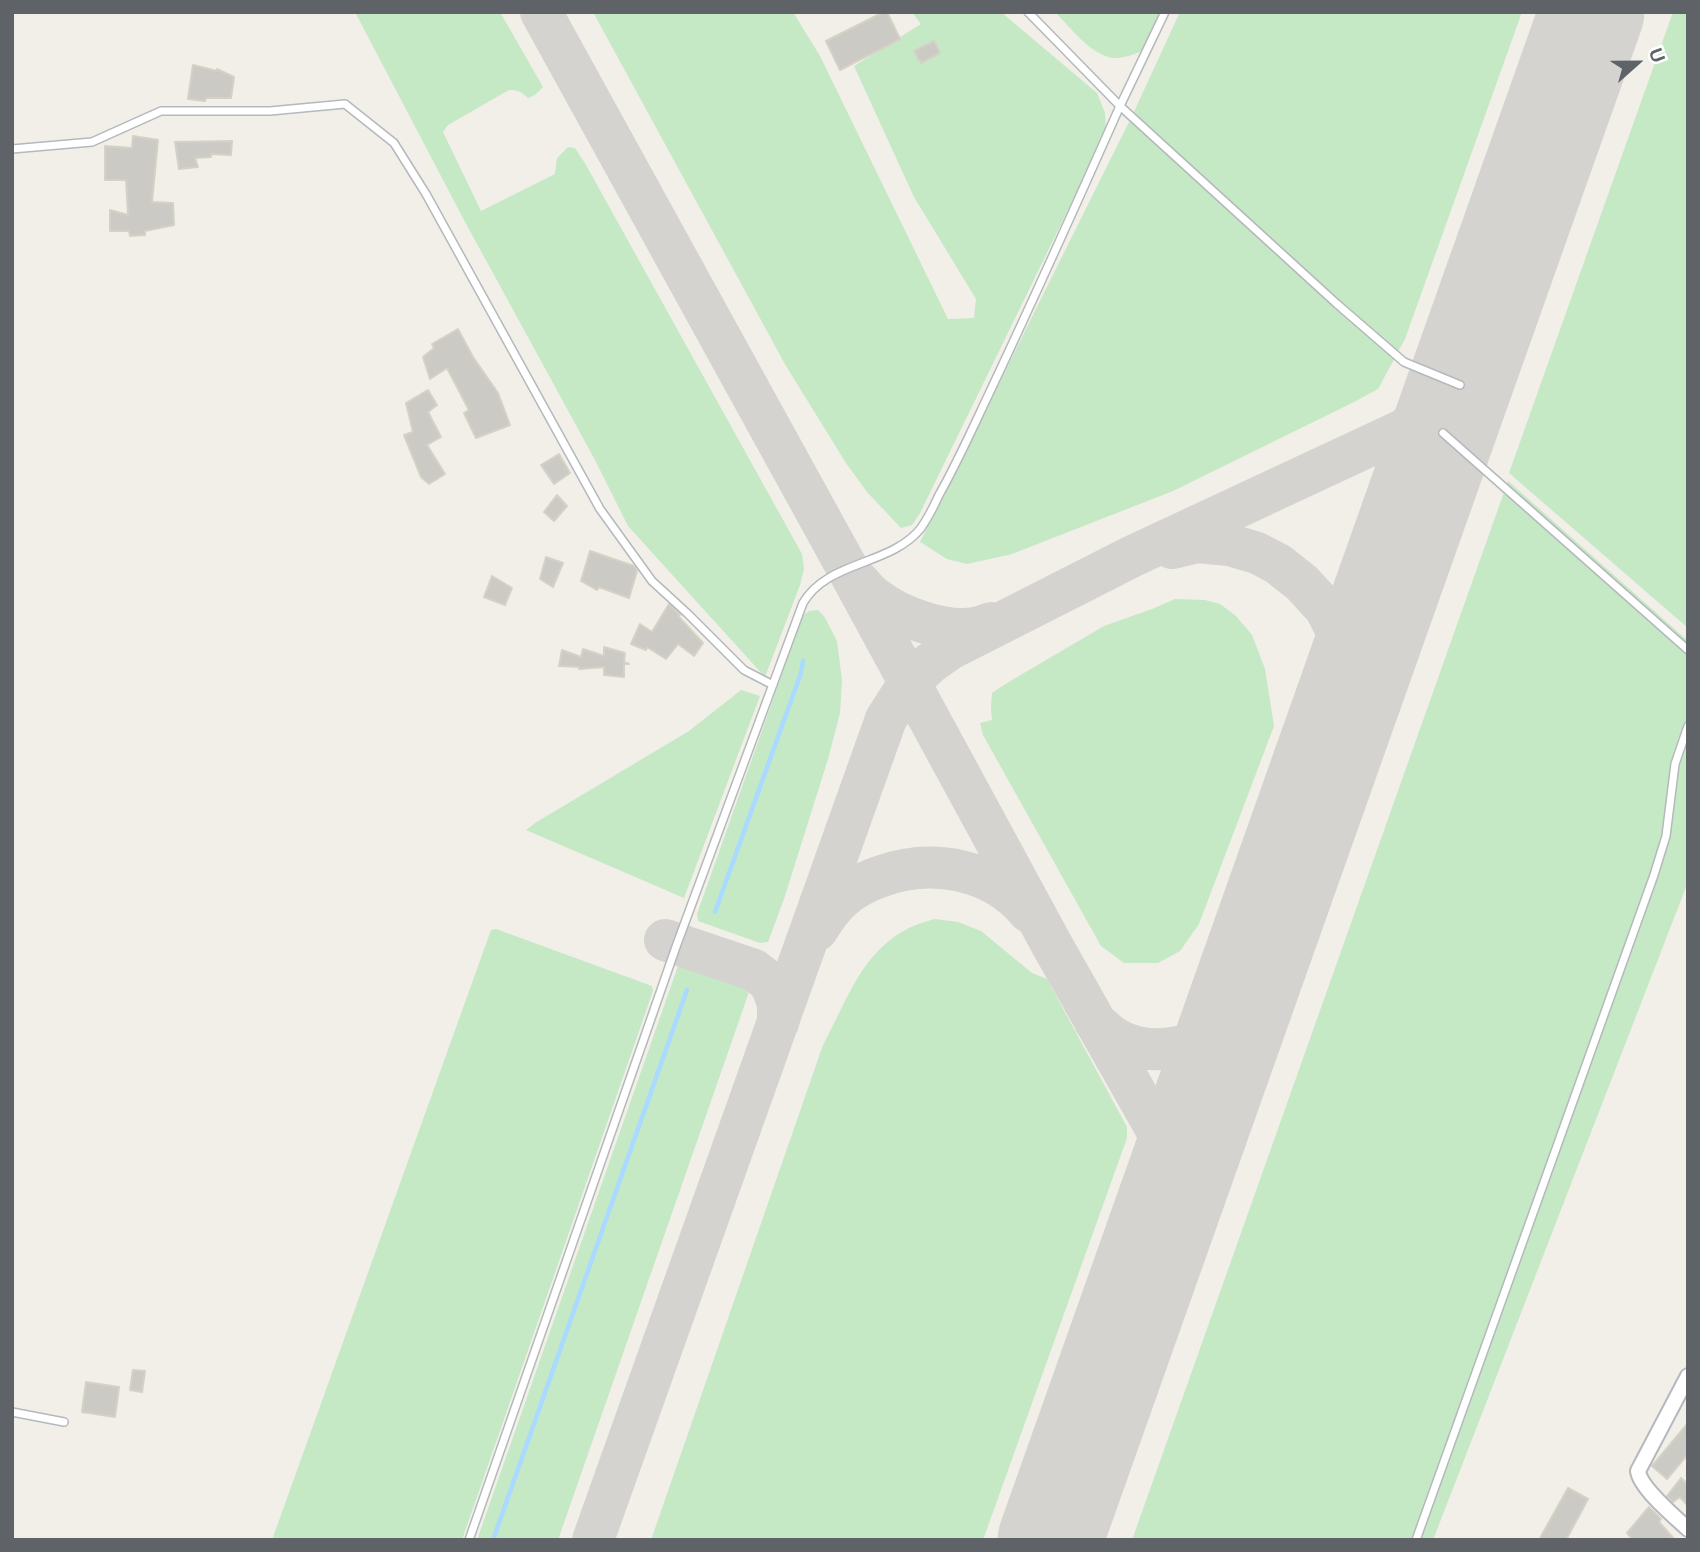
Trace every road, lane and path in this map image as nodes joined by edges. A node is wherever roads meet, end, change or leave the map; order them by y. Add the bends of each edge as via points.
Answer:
1 (1028, 12) edge
2 (1165, 12) edge
3 (1120, 106) junction
4 (12, 149) edge
5 (1460, 385) dead end
6 (1443, 433) dead end
7 (1688, 650) edge
8 (773, 685) junction
9 (1688, 726) edge
10 (1688, 1376) edge
11 (12, 1412) edge
12 (64, 1422) dead end
13 (1688, 1529) edge
14 (469, 1540) edge
15 (1416, 1540) edge

1 - 3 lane
2 - 3 lane
3 - 5 lane via 1404,362
3 - 8 lane via 1018,334 923,525 902,545 830,577 809,593
4 - 8 lane via 92,142 161,111 270,111 345,104 394,143 600,509 652,581 744,670
6 - 7 lane
8 - 14 lane via 677,944
9 - 15 lane via 1675,764 1666,836 1654,875
10 - 13 street via 1638,1476
11 - 12 lane

